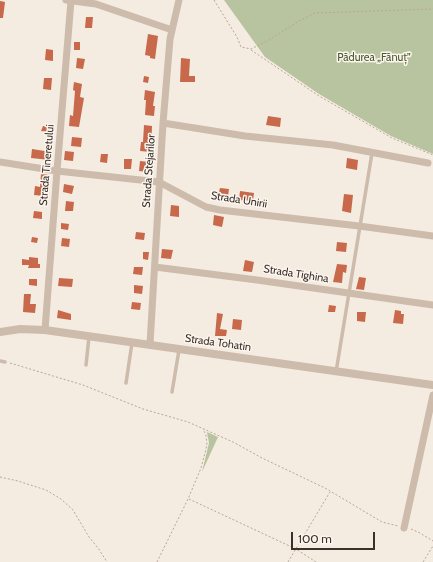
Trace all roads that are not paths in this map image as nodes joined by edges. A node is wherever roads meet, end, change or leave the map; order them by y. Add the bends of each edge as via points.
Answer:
1 (68, 0) edge
2 (179, 0) edge
3 (172, 30) junction
4 (163, 123) junction
5 (372, 152) junction
6 (0, 162) edge
7 (428, 163) dead end
8 (57, 171) junction
9 (159, 182) junction
10 (359, 226) junction
11 (433, 236) edge
12 (155, 267) junction
13 (349, 294) junction
14 (433, 305) edge
15 (45, 330) junction
16 (0, 332) edge
17 (90, 336) junction
18 (132, 342) junction
19 (150, 344) junction
20 (179, 349) junction
21 (0, 361) edge
22 (5, 362) road end
23 (86, 365) dead end
24 (336, 372) junction
25 (126, 383) dead end
26 (433, 385) edge
27 (172, 392) dead end
28 (433, 395) edge
29 (404, 528) road end

1 - 3 street via 96,4
1 - 8 street, Strada Tineretului
2 - 3 street, Strada Stejarilor
3 - 4 street, Strada Stejarilor
4 - 5 street
4 - 9 street, Strada Stejarilor
5 - 7 street
5 - 10 lane
6 - 8 street, Strada Unirii
8 - 9 street, Strada Unirii
8 - 15 street, Strada Tineretului
9 - 10 street, Strada Unirii via 206,207
9 - 12 street, Strada Stejarilor
10 - 11 street, Strada Unirii
10 - 13 lane
12 - 13 street, Strada Tighina
12 - 19 street, Strada Stejarilor
13 - 14 street, Strada Tighina
13 - 24 lane
15 - 16 street, Strada Tohatin via 20,329
15 - 17 street, Strada Tohatin
17 - 18 street, Strada Tohatin
17 - 23 lane
18 - 19 street, Strada Tohatin
18 - 25 lane
19 - 20 street, Strada Tohatin
20 - 24 street, Strada Tohatin
20 - 27 lane
21 - 22 lane
24 - 26 street, Strada Tohatin
28 - 29 street

